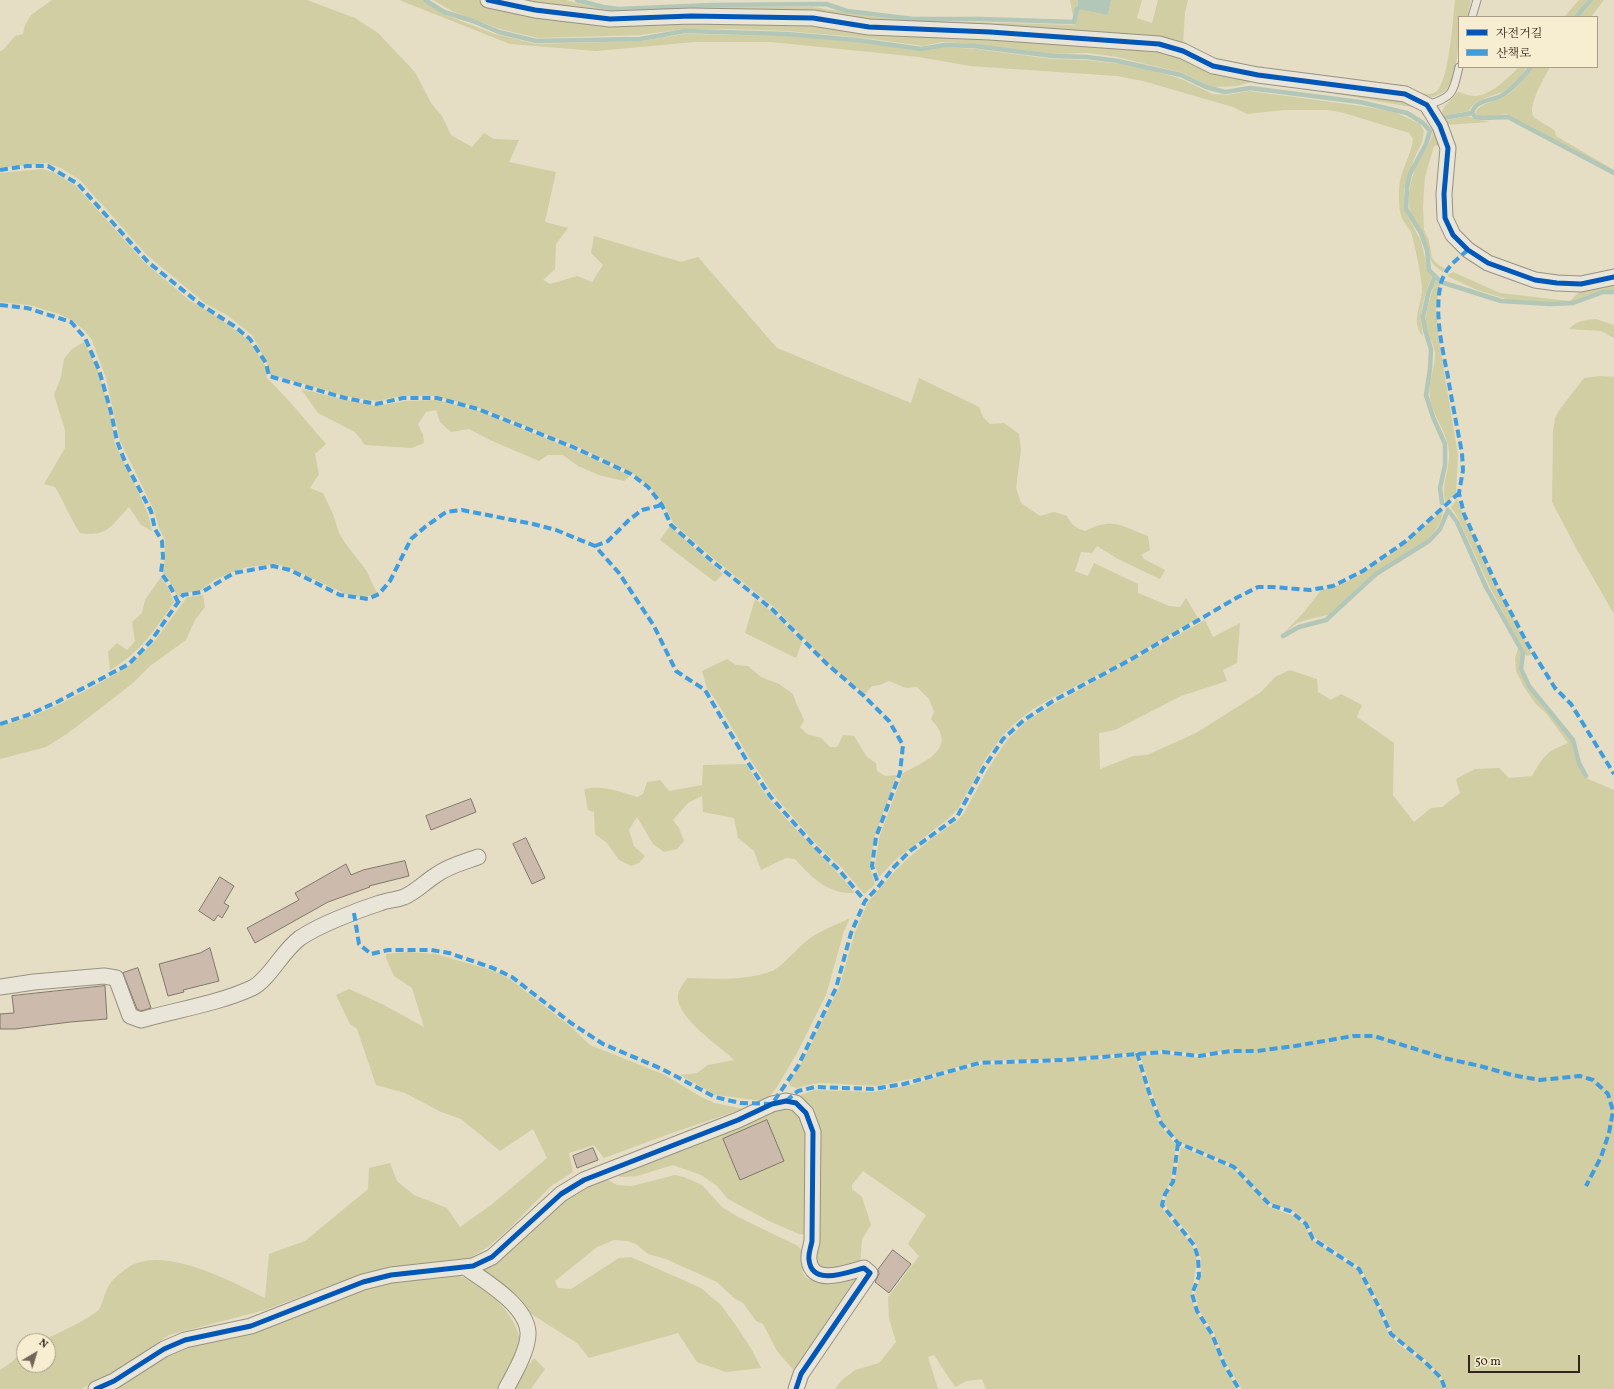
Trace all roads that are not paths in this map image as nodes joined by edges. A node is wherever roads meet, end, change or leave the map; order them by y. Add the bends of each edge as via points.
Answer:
1 (488, 0) edge
2 (1476, 0) edge
3 (1472, 16) edge
4 (1459, 68) edge
5 (1428, 105) junction
6 (1614, 277) edge
7 (478, 857) dead end
8 (0, 987) edge
9 (465, 1268) junction
10 (96, 1389) edge
11 (506, 1389) edge
12 (796, 1389) edge

1 - 5 street via 535,10 610,19 691,16 813,18 869,27 990,32 1159,44 1183,51 1213,66 1258,75 1405,94
2 - 3 lane
4 - 5 lane via 1453,91 1440,101
5 - 6 street via 1440,126 1448,148 1444,194 1445,218 1452,235 1468,250 1488,263 1535,280 1581,284
7 - 8 street via 446,868 421,888 403,898 380,902 300,938 288,948 254,988 231,996 141,1020 130,1016 116,978 104,976
9 - 10 street via 391,1275 363,1282 251,1326 185,1340 164,1349 114,1381
9 - 11 street via 510,1300 526,1320 528,1333 524,1352
9 - 12 street via 492,1257 561,1194 584,1180 738,1120 772,1104 786,1101 796,1103 806,1113 813,1132 812,1241 809,1258 811,1268 818,1274 830,1276 864,1268 870,1274 801,1374

